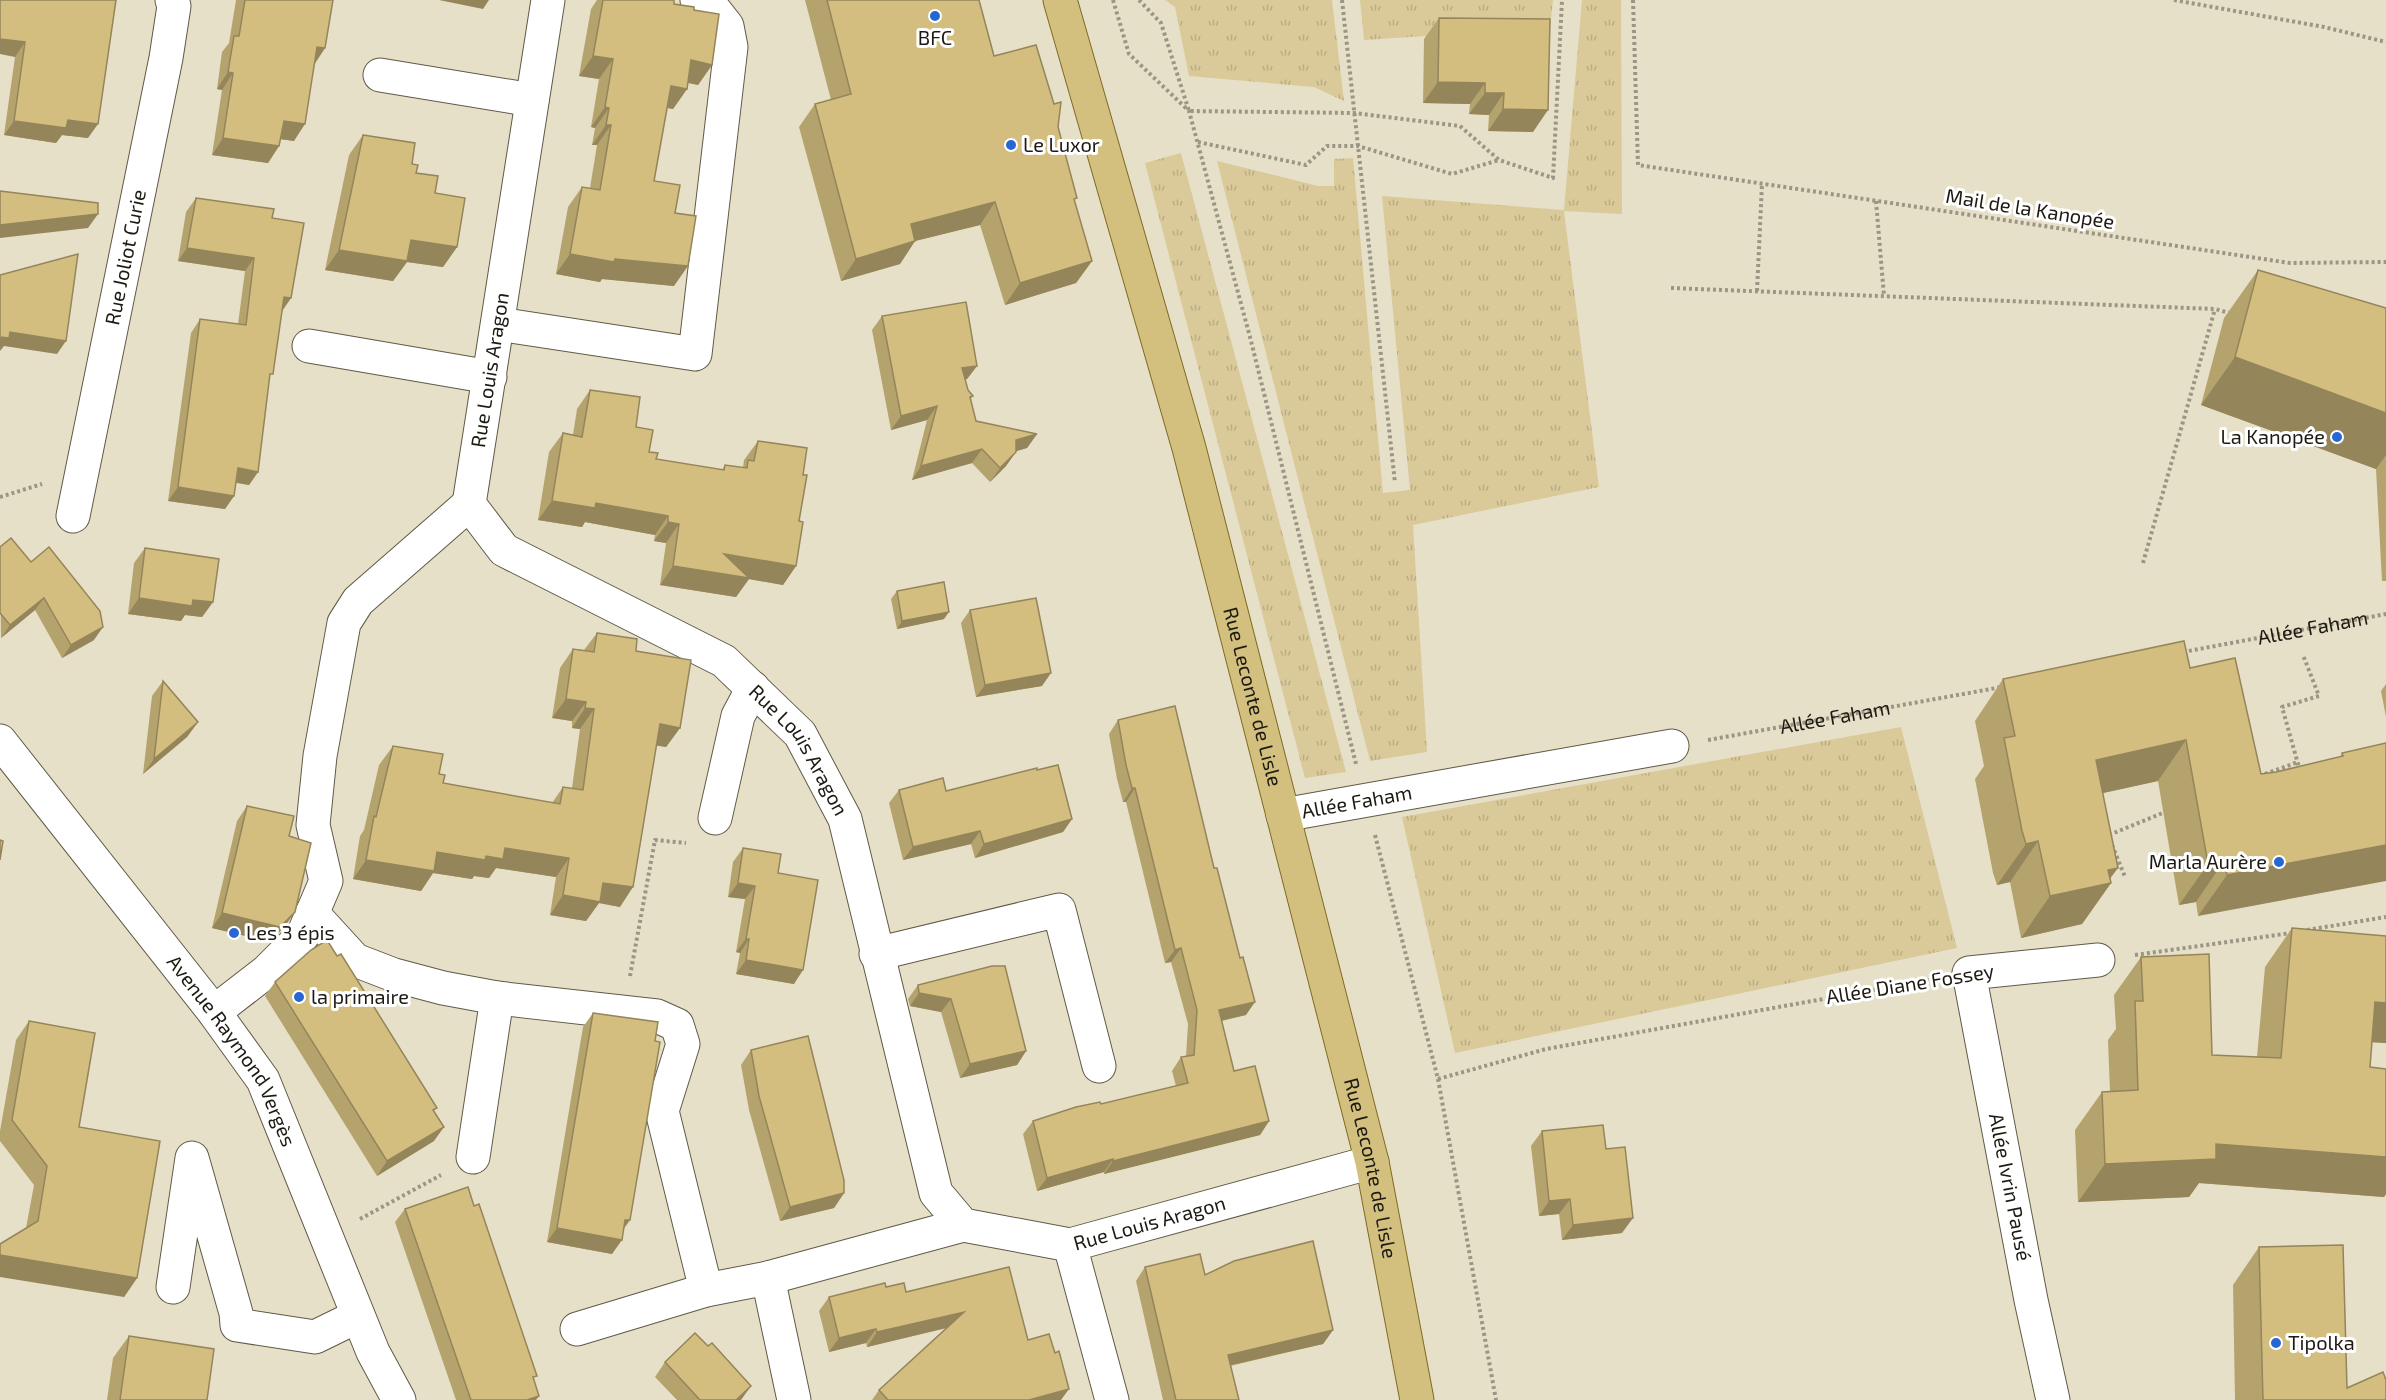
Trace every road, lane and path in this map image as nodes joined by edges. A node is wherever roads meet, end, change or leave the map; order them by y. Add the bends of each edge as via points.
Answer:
1 (172, 0) edge
2 (548, 0) edge
3 (697, 0) edge
4 (1060, 0) edge
5 (1113, 0) edge
6 (1139, 0) edge
7 (1342, 0) edge
8 (1562, 0) edge
9 (1633, 0) edge
10 (2174, 0) edge
11 (2386, 42) edge
12 (380, 75) dead end
13 (532, 100) junction
14 (1189, 111) junction
15 (1354, 113) junction
16 (1198, 142) junction
17 (1358, 146) junction
18 (1499, 160) junction
19 (1762, 184) junction
20 (1876, 201) junction
21 (2386, 262) edge
22 (1671, 288) dead end
23 (1757, 291) junction
24 (1884, 296) junction
25 (2215, 309) junction
26 (2237, 315) dead end
27 (498, 324) junction
28 (309, 346) dead end
29 (490, 377) junction
30 (1395, 483) dead end
31 (469, 504) junction
32 (73, 516) dead end
33 (2143, 563) dead end
34 (2386, 614) edge
35 (2180, 653) edge
36 (2303, 655) dead end
37 (2008, 686) edge
38 (753, 688) junction
39 (0, 741) edge
40 (1672, 746) joint
41 (2298, 762) junction
42 (2264, 774) edge
43 (2303, 781) edge
44 (1365, 800) junction
45 (2175, 809) dead end
46 (1283, 815) junction
47 (715, 818) joint
48 (2125, 878) dead end
49 (312, 913) junction
50 (2386, 917) edge
51 (876, 954) junction
52 (2098, 960) joint
53 (1969, 973) junction
54 (497, 998) junction
55 (624, 1011) junction
56 (214, 1012) junction
57 (1099, 1066) dead end
58 (1438, 1079) junction
59 (473, 1157) joint
60 (1372, 1162) junction
61 (963, 1225) junction
62 (326, 1237) junction
63 (1070, 1245) junction
64 (768, 1278) junction
65 (173, 1287) dead end
66 (706, 1290) junction
67 (358, 1316) junction
68 (577, 1329) dead end
69 (399, 1400) edge
70 (794, 1400) edge
71 (1112, 1400) edge
72 (1417, 1400) edge
73 (1496, 1400) edge
74 (2053, 1400) edge

1 - 32 street, Rue Joliot Curie via 166,58
2 - 13 street, Rue Louis Aragon
3 - 27 street via 708,2 727,26 731,47 695,354
4 - 46 main road, Rue Leconte de Lisle via 1189,448
5 - 14 path via 1129,54
6 - 14 path via 1161,23
7 - 15 path
8 - 18 path via 1553,178
9 - 19 path, Mail de la Kanopée via 1638,165
10 - 11 path
12 - 13 street
13 - 27 street, Rue Louis Aragon
14 - 15 path
14 - 16 path
15 - 17 path
15 - 18 path via 1460,126
16 - 17 path via 1306,165 1327,146
16 - 44 path
17 - 18 path via 1452,174
17 - 30 path
19 - 20 path, Mail de la Kanopée
19 - 23 path
20 - 21 path, Mail de la Kanopée via 2290,263
20 - 24 path
22 - 23 path
23 - 24 path
24 - 25 path
25 - 26 path
25 - 33 path
27 - 29 street, Rue Louis Aragon
28 - 29 street
29 - 31 street, Rue Louis Aragon
31 - 38 street, Rue Louis Aragon via 504,550 724,661
31 - 49 street via 358,600 344,623 320,756 313,825 326,881
34 - 35 path, Allée Faham
36 - 41 path via 2319,696 2282,707
37 - 40 path, Allée Faham
38 - 47 street via 738,716
38 - 51 street, Rue Louis Aragon via 800,734 845,819
39 - 56 street, Avenue Raymond Vergès
40 - 44 street, Allée Faham
41 - 42 path
41 - 43 path
44 - 46 street, Allée Faham
44 - 58 path
45 - 48 path via 2109,834
46 - 60 main road, Rue Leconte de Lisle
47 - 55 path via 711,845 655,840
49 - 54 street via 355,960 443,988
49 - 56 street via 303,935 267,971
50 - 52 path
51 - 57 street via 1059,910
51 - 61 street, Rue Louis Aragon via 936,1193
52 - 53 street, Allée Diane Fossey
53 - 58 path, Allée Diane Fossey via 1546,1049
53 - 74 street, Allée Ivrin Pausé
54 - 55 street
54 - 59 street
55 - 66 street via 657,1016 677,1025 683,1044 662,1111
56 - 62 street, Avenue Raymond Vergès via 263,1080
58 - 73 path
59 - 62 path
60 - 63 street, Rue Louis Aragon
60 - 72 main road, Rue Leconte de Lisle
61 - 63 street, Rue Louis Aragon
61 - 64 street
62 - 67 street, Avenue Raymond Vergès
63 - 71 street
64 - 66 street
64 - 70 street
65 - 67 street via 192,1158 237,1325 315,1337
66 - 68 street
67 - 69 street, Avenue Raymond Vergès

